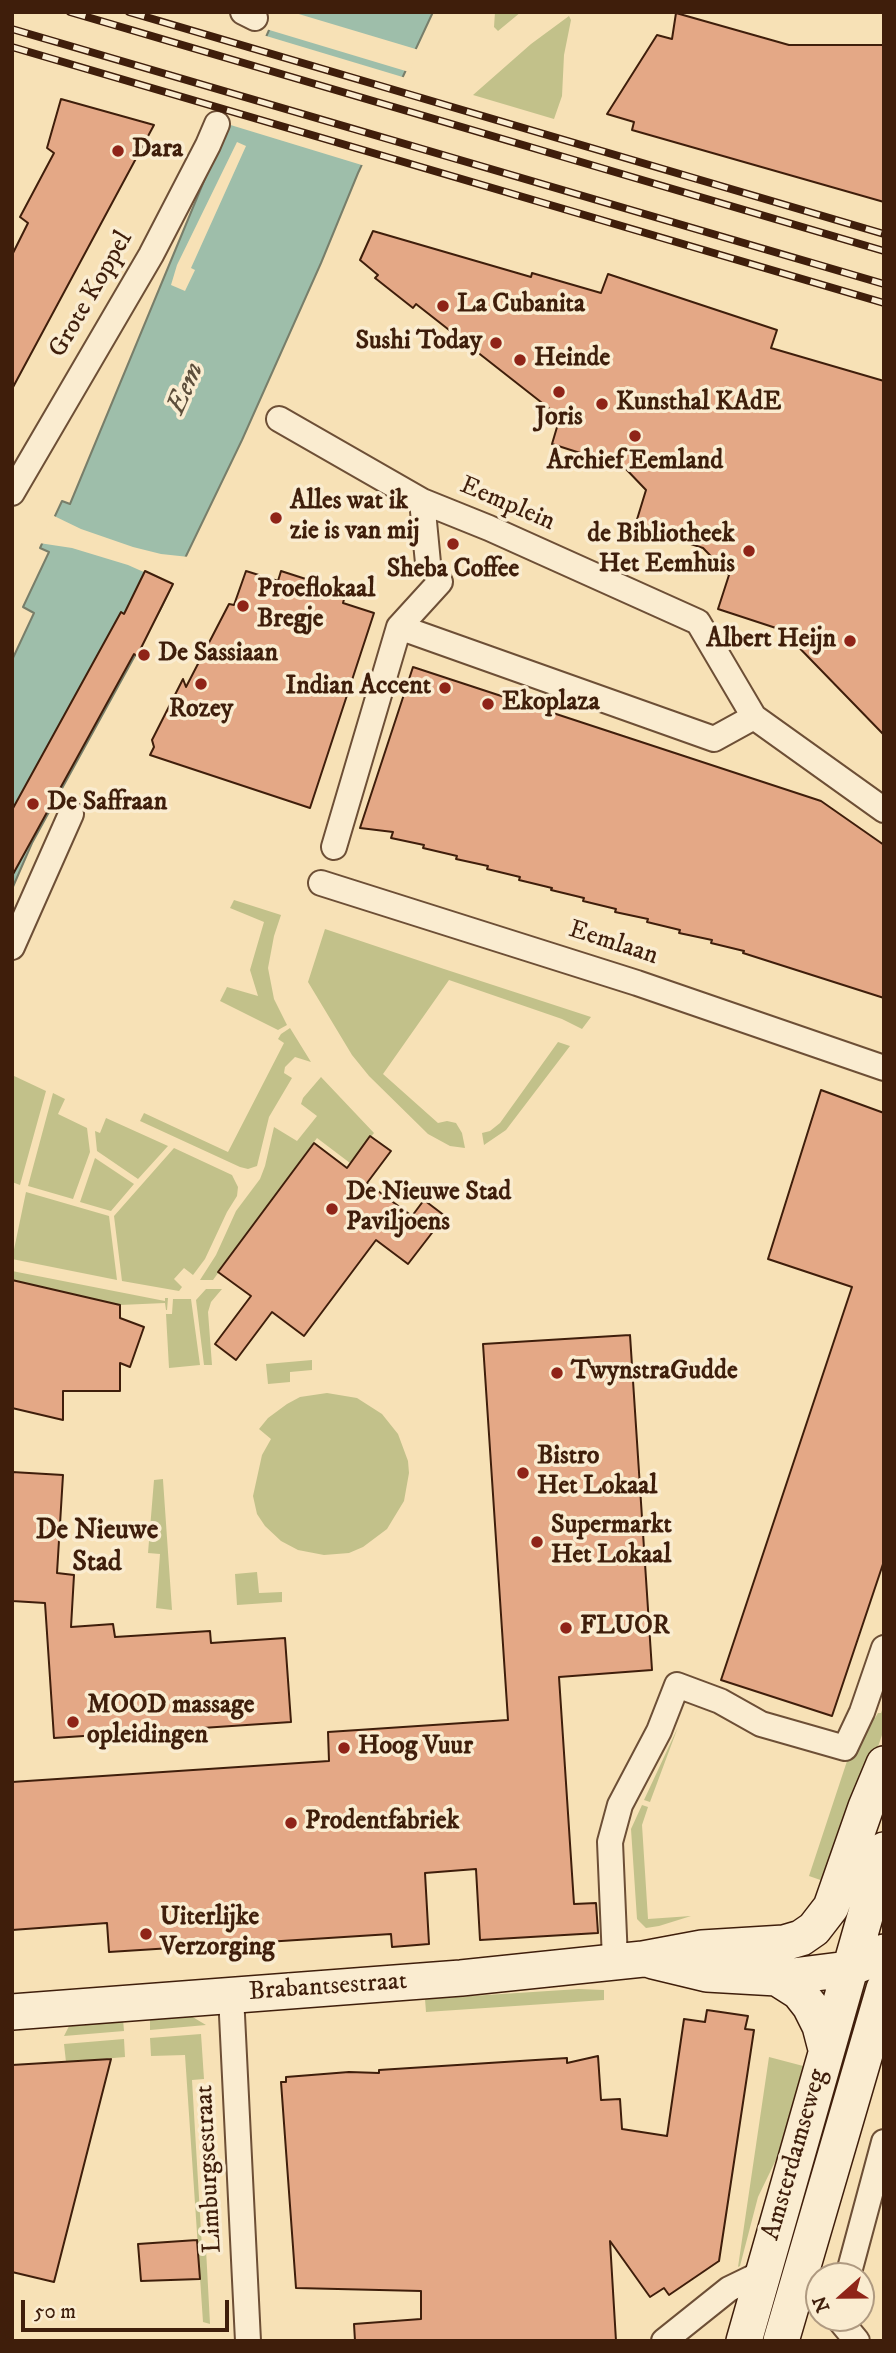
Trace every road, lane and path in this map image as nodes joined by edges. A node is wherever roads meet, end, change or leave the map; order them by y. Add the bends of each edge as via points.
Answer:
1 (217, 124) dead end
2 (279, 419) dead end
3 (12, 493) edge
4 (422, 501) junction
5 (399, 627) junction
6 (754, 717) junction
7 (884, 810) edge
8 (71, 814) dead end
9 (334, 847) dead end
10 (321, 883) dead end
11 (12, 947) edge
12 (884, 1068) edge
13 (884, 1648) edge
14 (884, 1764) edge
15 (884, 1850) edge
16 (884, 1952) edge
17 (629, 1959) junction
18 (848, 1969) junction
19 (777, 1978) junction
20 (884, 1989) edge
21 (231, 1995) junction
22 (12, 2012) edge
23 (826, 2049) junction
24 (884, 2142) edge
25 (852, 2262) edge
26 (762, 2273) junction
27 (792, 2301) junction
28 (248, 2341) edge
29 (664, 2341) edge
30 (744, 2341) edge
31 (781, 2341) edge
32 (797, 2341) edge

1 - 3 street, Grote Koppel via 151,255
2 - 4 street, Eemplein
4 - 5 street, Eemplein via 434,572
4 - 6 street, Eemplein via 698,622
5 - 6 street via 714,739
5 - 9 street, Eemplein
6 - 7 street, Eemplein
8 - 11 street
10 - 12 street, Eemlaan via 637,983
13 - 17 street via 845,1748 761,1724 720,1701 677,1685 620,1805 610,1842
14 - 17 street, Brabantsestraat via 831,1907 814,1929 784,1943
15 - 18 street, Amsterdamseweg
16 - 18 street, Brabantsestraat
17 - 19 street, Brabantsestraat via 707,1975
17 - 21 street, Brabantsestraat via 461,1978
18 - 19 street, Brabantsestraat
18 - 23 street, Amsterdamseweg
19 - 23 street via 799,1992 810,2006
20 - 27 street, Amsterdamseweg
21 - 22 street, Brabantsestraat
21 - 28 street, Limburgsestraat
23 - 26 street, Amsterdamseweg
24 - 25 street
26 - 29 street via 729,2289
26 - 30 street, Amsterdamseweg
27 - 31 street, Amsterdamseweg
27 - 32 street, Amsterdamseweg

